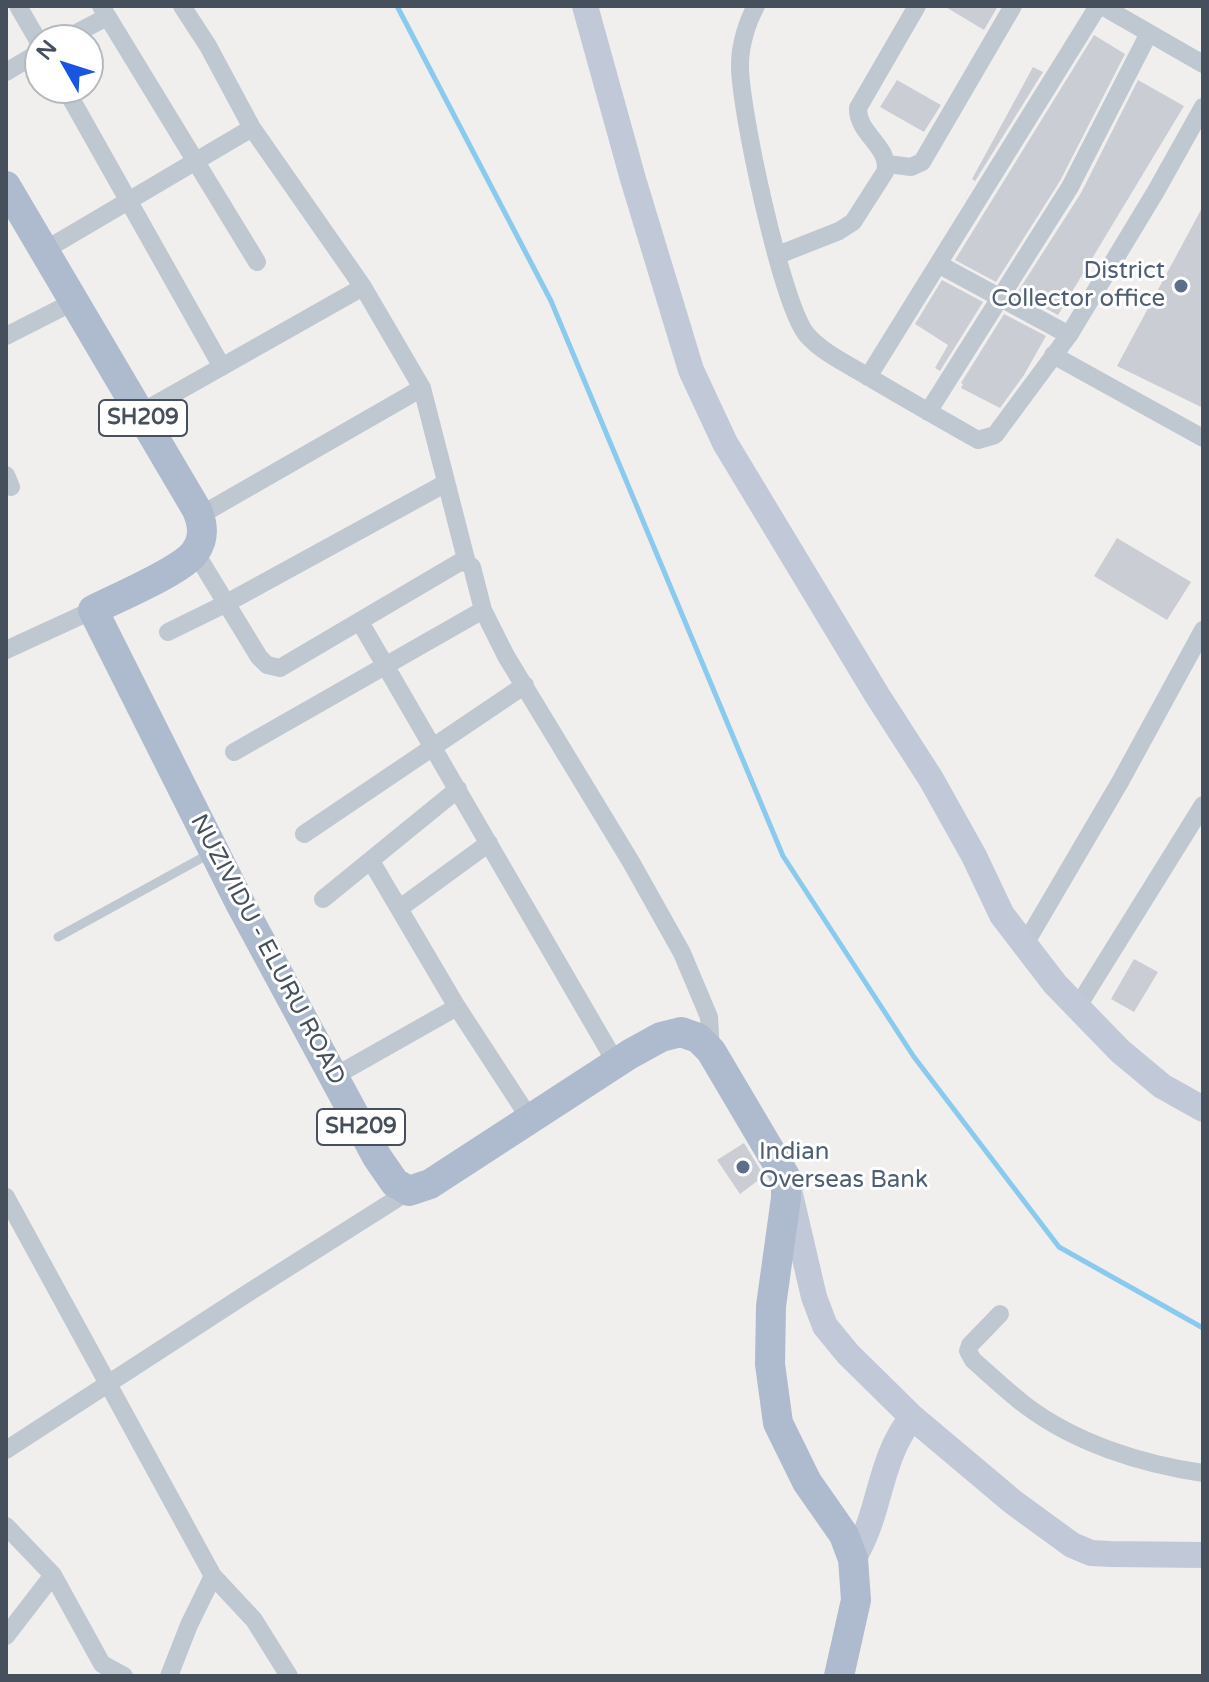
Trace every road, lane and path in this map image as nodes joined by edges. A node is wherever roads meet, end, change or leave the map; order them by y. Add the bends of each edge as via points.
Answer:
1 (18, 6) edge
2 (182, 6) edge
3 (585, 6) edge
4 (756, 6) edge
5 (917, 6) edge
6 (1013, 6) edge
7 (1100, 6) edge
8 (104, 11) edge
9 (28, 24) edge
10 (86, 24) edge
11 (1149, 33) junction
12 (24, 61) edge
13 (1203, 64) edge
14 (6, 72) edge
15 (74, 104) edge
16 (1203, 107) edge
17 (252, 128) junction
18 (194, 162) junction
19 (888, 164) junction
20 (6, 186) edge
21 (130, 200) junction
22 (45, 250) junction
23 (778, 255) junction
24 (257, 262) dead end
25 (938, 264) junction
26 (363, 287) junction
27 (1001, 299) junction
28 (75, 301) junction
29 (1069, 335) junction
30 (6, 336) edge
31 (1053, 355) junction
32 (222, 367) junction
33 (868, 377) junction
34 (422, 388) junction
35 (928, 412) junction
36 (140, 413) junction
37 (1203, 438) edge
38 (446, 483) junction
39 (199, 516) junction
40 (195, 552) junction
41 (467, 563) junction
42 (225, 604) junction
43 (93, 610) junction
44 (483, 610) junction
45 (360, 622) junction
46 (1203, 630) edge
47 (168, 632) dead end
48 (6, 650) edge
49 (386, 667) junction
50 (525, 685) junction
51 (434, 747) junction
52 (234, 752) dead end
53 (458, 789) junction
54 (1203, 805) edge
55 (304, 834) dead end
56 (489, 843) junction
57 (214, 851) junction
58 (371, 861) junction
59 (323, 899) dead end
60 (400, 908) junction
61 (58, 937) dead end
62 (1025, 944) junction
63 (1078, 1006) junction
64 (457, 1007) junction
65 (711, 1051) junction
66 (616, 1063) junction
67 (335, 1076) junction
68 (1203, 1109) edge
69 (530, 1119) junction
70 (786, 1178) junction
71 (409, 1191) junction
72 (6, 1197) edge
73 (1000, 1314) dead end
74 (107, 1384) junction
75 (912, 1417) junction
76 (6, 1450) edge
77 (1203, 1473) edge
78 (6, 1526) edge
79 (1203, 1555) edge
80 (853, 1559) junction
81 (53, 1575) junction
82 (213, 1576) junction
83 (6, 1636) edge
84 (99, 1670) edge
85 (124, 1676) edge
86 (169, 1676) edge
87 (289, 1676) edge
88 (838, 1676) edge

1 - 9 street
2 - 17 street
3 - 62 street via 691,370 759,501 931,779 1002,915
4 - 23 street via 740,63 745,109
5 - 19 street via 858,108 858,119
6 - 19 street via 922,162 911,167
7 - 11 street
7 - 25 street
8 - 10 street
8 - 18 street
11 - 13 street
11 - 27 street via 1070,187
12 - 14 street
15 - 21 street
16 - 29 street
17 - 18 street
17 - 26 street
18 - 21 street
18 - 24 street
19 - 23 street via 853,222
20 - 22 main road, SH209
21 - 22 street
21 - 32 street
22 - 28 main road, SH209
23 - 33 street via 806,334
25 - 27 street
25 - 33 street
26 - 32 street
26 - 34 street
27 - 29 street
27 - 35 street
28 - 30 street
28 - 36 main road, SH209
29 - 31 street
31 - 35 street via 989,438 978,440
31 - 37 street
32 - 36 street
33 - 35 street
34 - 38 street
34 - 39 street
36 - 39 main road, SH209
38 - 41 street
38 - 42 street
39 - 40 main road via 202,536
40 - 42 street
40 - 43 main road
41 - 44 street
41 - 45 street via 460,562
42 - 45 street via 259,657 273,668
42 - 47 street
43 - 48 street
43 - 57 main road, NUZIVIDU - ELURU ROAD / SH209
44 - 49 street
44 - 50 street
45 - 49 street
46 - 62 street
49 - 51 street
49 - 52 street
50 - 51 street
50 - 65 street via 682,953 709,1017
51 - 53 street
51 - 55 street
53 - 56 street
53 - 58 street
54 - 63 street
56 - 60 street
56 - 66 street
57 - 61 lane
57 - 67 main road, NUZIVIDU - ELURU ROAD / SH209
58 - 59 street
58 - 60 street
60 - 64 street
62 - 63 street
63 - 68 street via 1162,1086
64 - 67 street
64 - 69 street
65 - 66 main road via 698,1038 681,1032 661,1037
65 - 70 main road
66 - 69 main road
67 - 71 main road, NUZIVIDU - ELURU ROAD / SH209 via 377,1157 395,1183
69 - 71 main road via 430,1184
70 - 75 street via 825,1326
70 - 80 main road via 771,1306 770,1364 778,1423
71 - 74 street
72 - 74 street
73 - 77 street via 968,1351 1024,1404 1083,1439
74 - 76 street
74 - 82 street
75 - 79 street via 1072,1545 1091,1553
75 - 80 street via 887,1458 866,1538
78 - 81 street
80 - 88 main road via 856,1600
81 - 83 street
81 - 84 street
82 - 86 street
82 - 87 street via 254,1620
84 - 85 street

